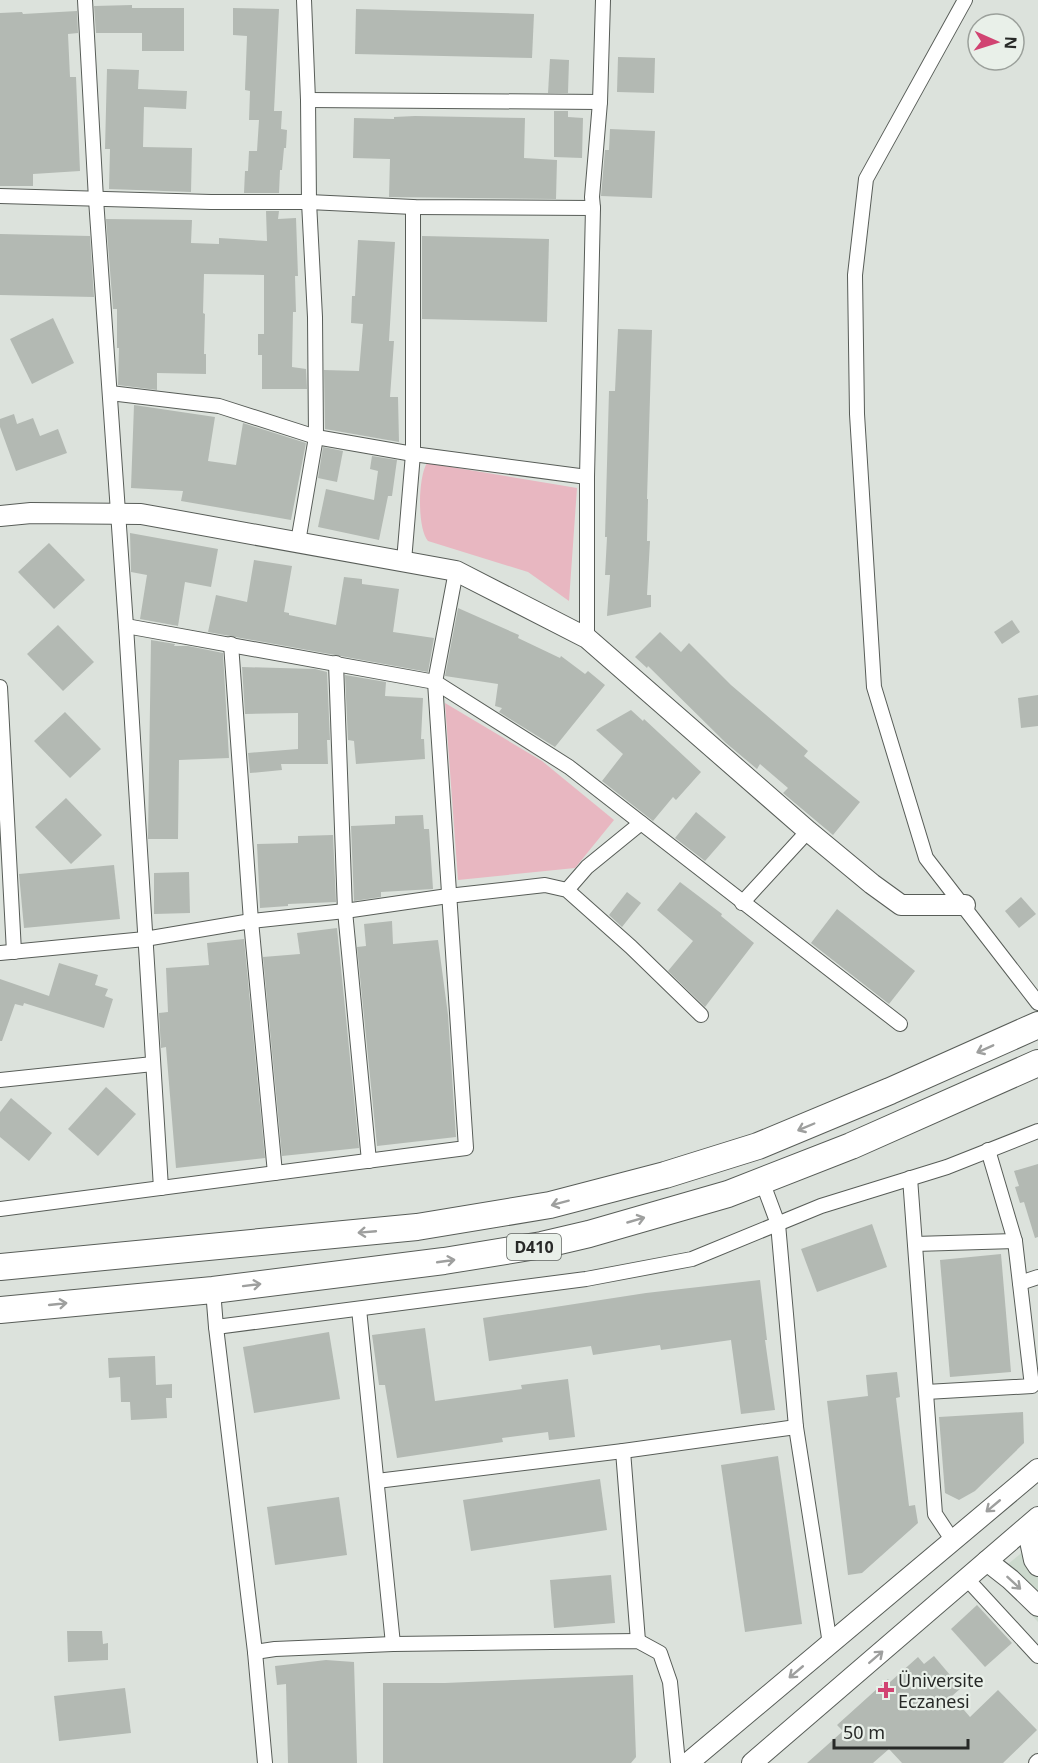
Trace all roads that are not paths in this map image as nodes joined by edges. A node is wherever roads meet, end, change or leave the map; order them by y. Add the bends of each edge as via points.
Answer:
1 (85, 0) edge
2 (304, 0) edge
3 (602, 0) edge
4 (965, 0) edge
5 (308, 100) junction
6 (600, 102) junction
7 (0, 196) edge
8 (96, 199) junction
9 (309, 202) junction
10 (413, 207) junction
11 (593, 208) junction
12 (110, 393) junction
13 (316, 437) junction
14 (413, 454) junction
15 (587, 477) junction
16 (117, 513) junction
17 (0, 516) edge
18 (298, 542) junction
19 (404, 561) junction
20 (456, 570) junction
21 (126, 626) junction
22 (586, 638) junction
23 (231, 644) junction
24 (336, 663) junction
25 (435, 682) junction
26 (0, 687) edge
27 (641, 823) junction
28 (808, 831) junction
29 (567, 890) junction
30 (448, 896) junction
31 (742, 903) junction
32 (965, 905) junction
33 (345, 911) junction
34 (251, 921) junction
35 (145, 939) junction
36 (7, 952) edge
37 (1038, 1003) edge
38 (701, 1015) dead end
39 (900, 1024) dead end
40 (1038, 1025) edge
41 (1038, 1063) edge
42 (153, 1064) junction
43 (0, 1080) edge
44 (1038, 1131) edge
45 (988, 1150) junction
46 (369, 1161) junction
47 (274, 1173) junction
48 (910, 1178) junction
49 (762, 1181) junction
50 (161, 1188) junction
51 (0, 1209) edge
52 (778, 1224) junction
53 (1015, 1241) junction
54 (915, 1244) junction
55 (0, 1266) edge
56 (1038, 1277) edge
57 (1020, 1283) junction
58 (213, 1290) junction
59 (359, 1309) junction
60 (0, 1310) edge
61 (216, 1327) junction
62 (926, 1392) junction
63 (796, 1427) junction
64 (623, 1451) junction
65 (1038, 1469) edge
66 (377, 1481) junction
67 (1033, 1522) edge
68 (953, 1540) junction
69 (987, 1561) junction
70 (1038, 1566) edge
71 (967, 1579) junction
72 (1038, 1606) edge
73 (638, 1641) junction
74 (393, 1644) junction
75 (830, 1644) junction
76 (255, 1652) junction
77 (1038, 1656) edge
78 (768, 1756) edge
79 (265, 1763) edge
80 (678, 1763) edge
81 (688, 1763) edge
82 (752, 1763) edge

1 - 8 street
2 - 5 street
3 - 6 street
4 - 32 street via 866,179 855,275 857,414 874,687 926,858
5 - 6 street
5 - 9 street
6 - 11 street
7 - 8 street
8 - 9 street
8 - 12 street
9 - 10 street
9 - 13 street
10 - 11 street
10 - 14 street
11 - 15 street
12 - 13 street via 219,406
12 - 16 street
13 - 14 street
13 - 18 street
14 - 15 street
14 - 19 street
15 - 22 street
16 - 17 street
16 - 18 street
16 - 21 street
18 - 19 street
19 - 20 street
20 - 22 street
20 - 25 street
21 - 23 street
21 - 35 street
22 - 28 street
23 - 24 street
23 - 34 street
24 - 25 street
24 - 33 street
25 - 27 street via 569,767
25 - 30 street
26 - 36 street
27 - 29 street via 587,867
27 - 31 street
28 - 31 street
28 - 32 street via 901,905
29 - 30 street via 544,885
29 - 38 street
30 - 33 street
30 - 46 street via 466,1148
31 - 39 street
32 - 37 street
33 - 34 street
33 - 46 street
34 - 35 street
34 - 47 street
35 - 36 street
35 - 42 street
40 -> 55 highway, D410 via 758,1146 550,1205 417,1227
41 - 49 highway, D410
42 - 43 street
42 - 50 street
44 - 45 street
45 - 48 street
45 - 53 street
46 - 47 street
47 - 50 street
48 - 52 street
48 - 54 street
49 - 52 street
58 -> 49 highway, D410 via 444,1262 542,1245
50 - 51 street
52 - 59 street via 692,1259 585,1279
52 - 63 street
53 - 54 street
53 - 57 street
54 - 62 street
56 - 57 street
57 - 62 street via 1032,1386
60 -> 58 highway, D410
58 - 61 street
59 - 61 street
59 - 66 street
61 - 76 street
62 - 68 street via 935,1514
63 - 64 street
63 - 75 street
64 - 66 street
64 - 73 street
65 -> 68 street
66 - 74 street
67 - 69 street
67 - 70 street via 1034,1560
68 - 75 street
69 - 71 street
69 -> 72 street
71 - 77 street
78 -> 71 street
73 - 74 street
73 - 80 street via 660,1653 670,1682
74 - 76 street
75 -> 81 street
76 - 79 street
78 - 82 street

